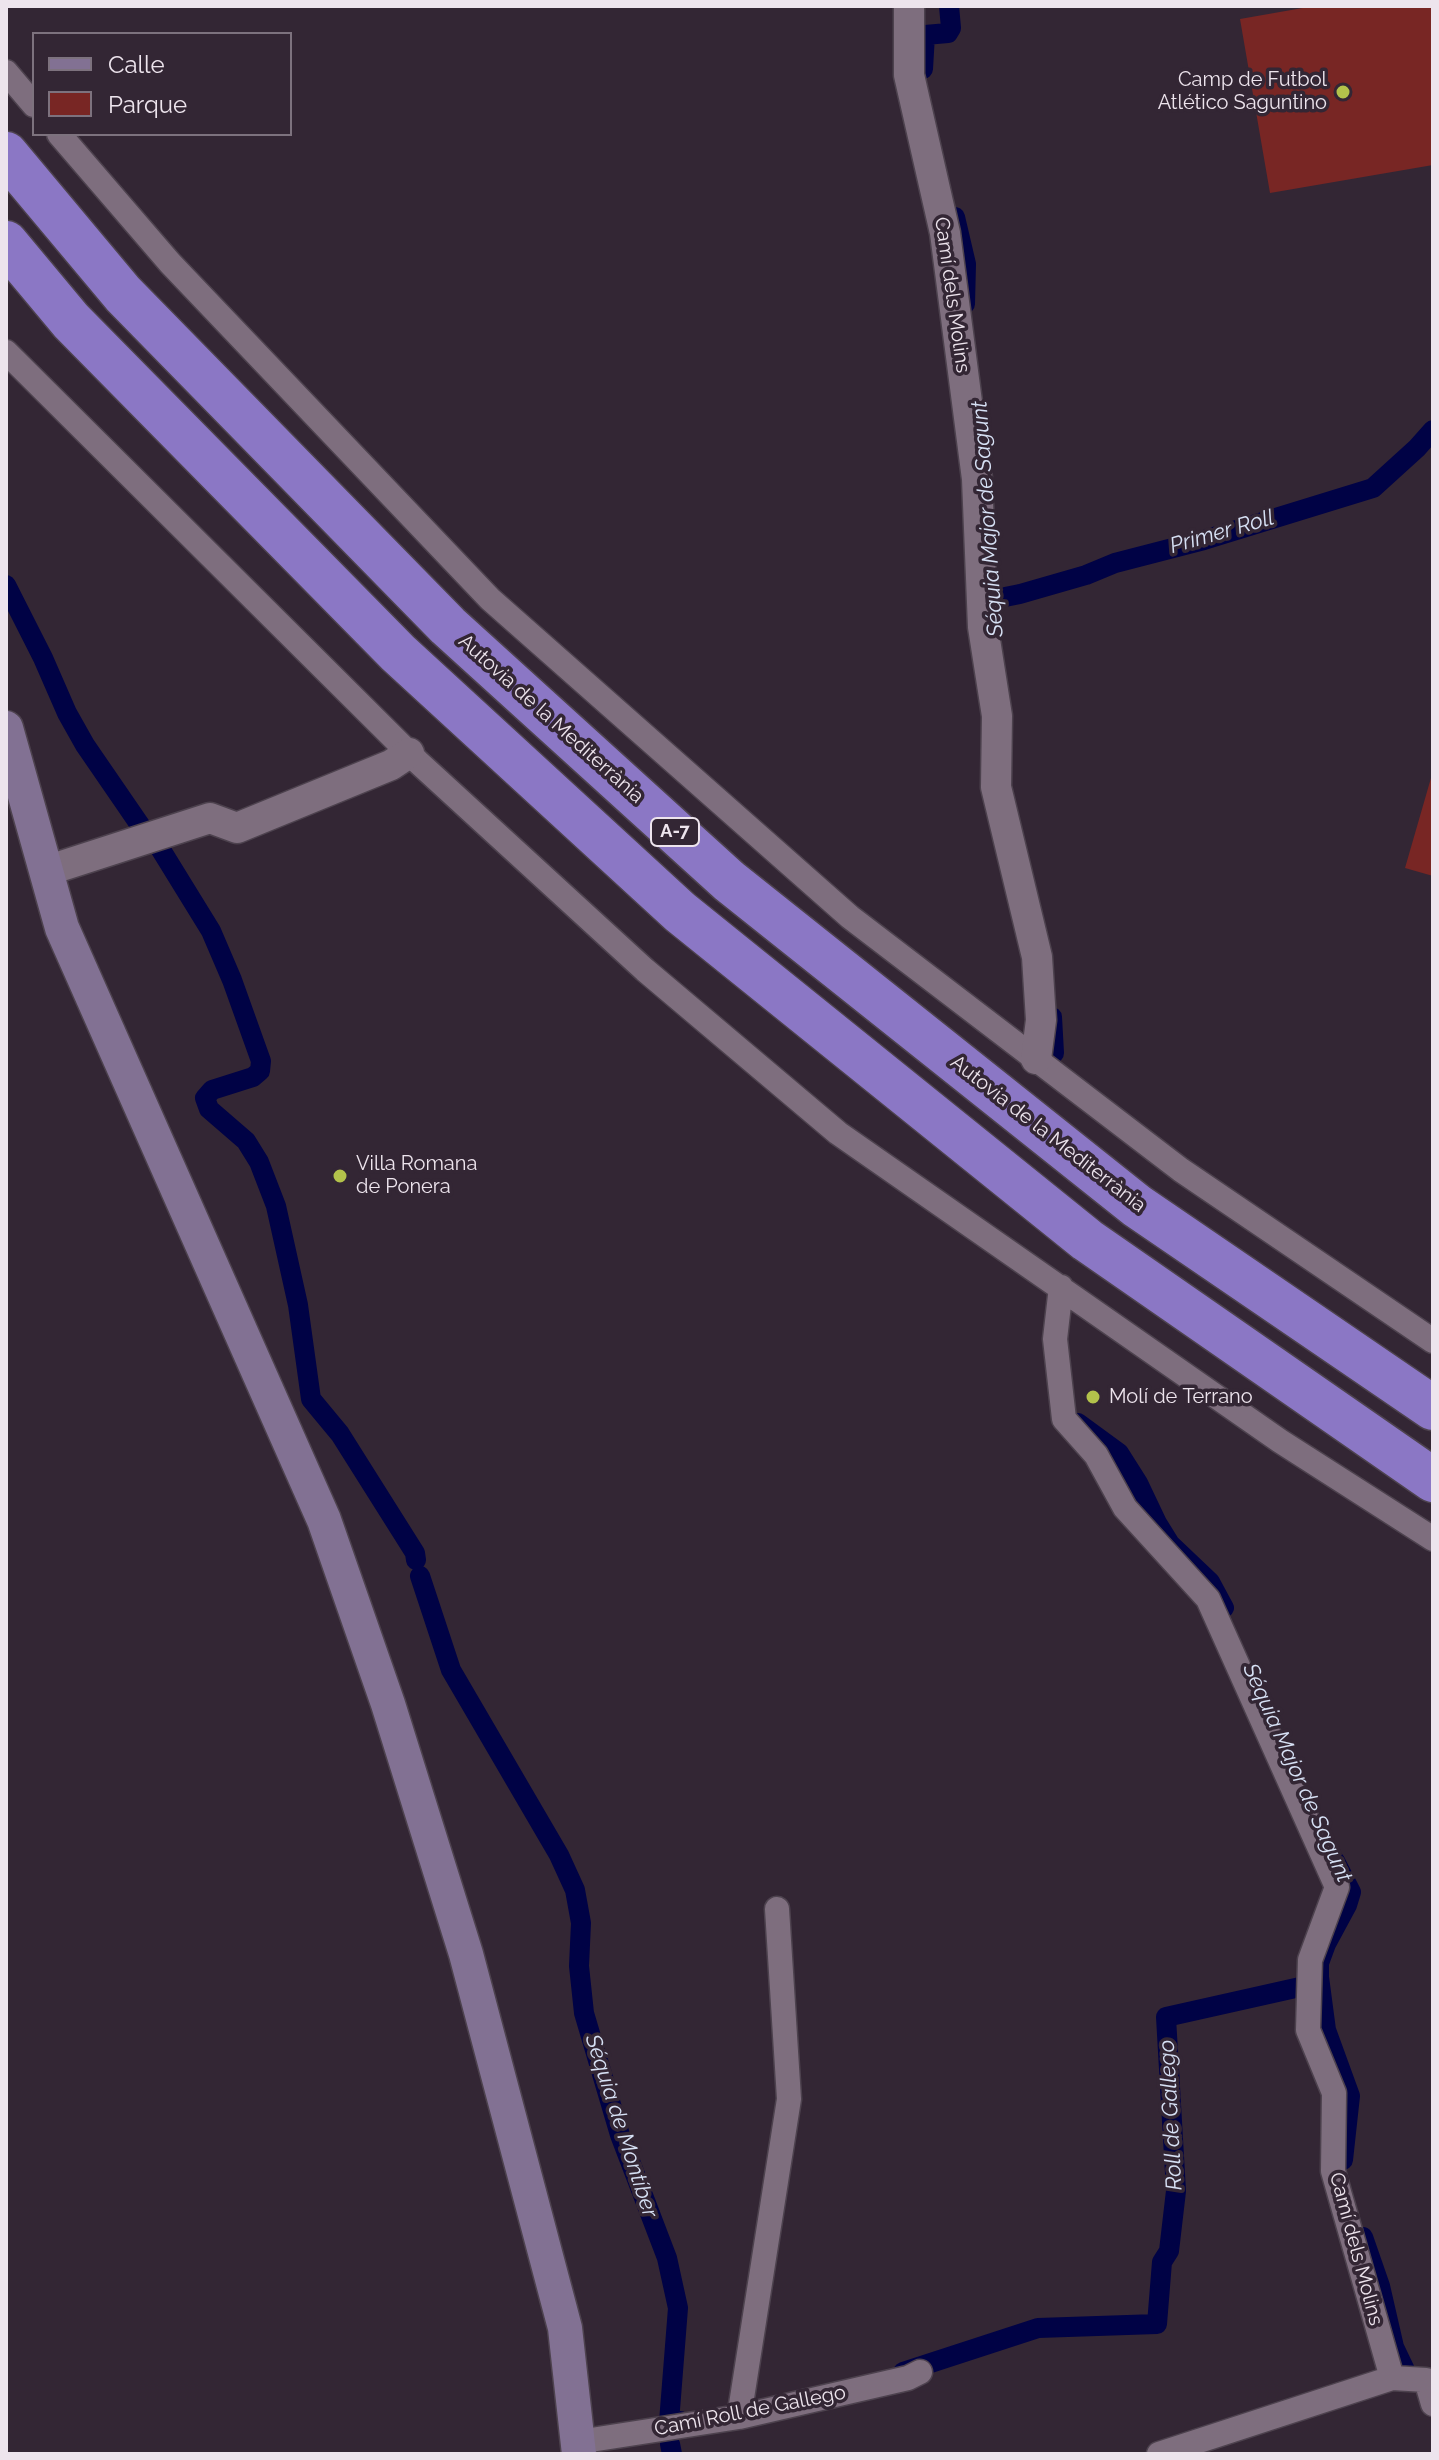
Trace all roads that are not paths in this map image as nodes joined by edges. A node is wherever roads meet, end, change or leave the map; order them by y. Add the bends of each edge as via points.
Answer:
1 (909, 6) edge
2 (6, 72) edge
3 (32, 103) edge
4 (61, 136) edge
5 (6, 154) edge
6 (6, 243) edge
7 (6, 352) edge
8 (6, 728) edge
9 (409, 753) junction
10 (46, 871) junction
11 (1036, 1059) junction
12 (1061, 1287) junction
13 (1433, 1341) edge
14 (1433, 1408) edge
15 (1433, 1480) edge
16 (1433, 1539) edge
17 (777, 1909) dead end
18 (920, 2372) dead end
19 (1392, 2378) junction
20 (1433, 2404) edge
21 (739, 2417) junction
22 (578, 2448) edge
23 (1159, 2454) edge

1 - 11 street, Camí dels Molins via 909,75 945,233 977,479 983,627 997,716 996,787 1037,957 1041,1020
2 - 3 street
4 - 11 street via 170,263 490,599 850,917
5 - 14 highway, Autovia de la Mediterrània / A-7 via 123,294 448,626 729,881 1137,1206
6 - 15 highway, A-7 via 71,321 398,653 680,912 1087,1240
7 - 9 street
8 - 10 main road
9 - 10 street via 237,828 210,818
9 - 12 street via 645,970 838,1133
10 - 22 main road via 82,975 324,1520 388,1704 466,1954 565,2328
11 - 13 street via 1181,1170
12 - 16 street via 1280,1441
12 - 19 street, Camí dels Molins via 1055,1339 1064,1419 1096,1455 1125,1508 1208,1599 1337,1887 1310,1960 1308,2030 1334,2093 1333,2171
17 - 21 street via 789,2099
18 - 21 street, Camí Roll de Gallego
19 - 20 street via 1426,2380
19 - 23 street
21 - 22 street, Camí Roll de Gallego

